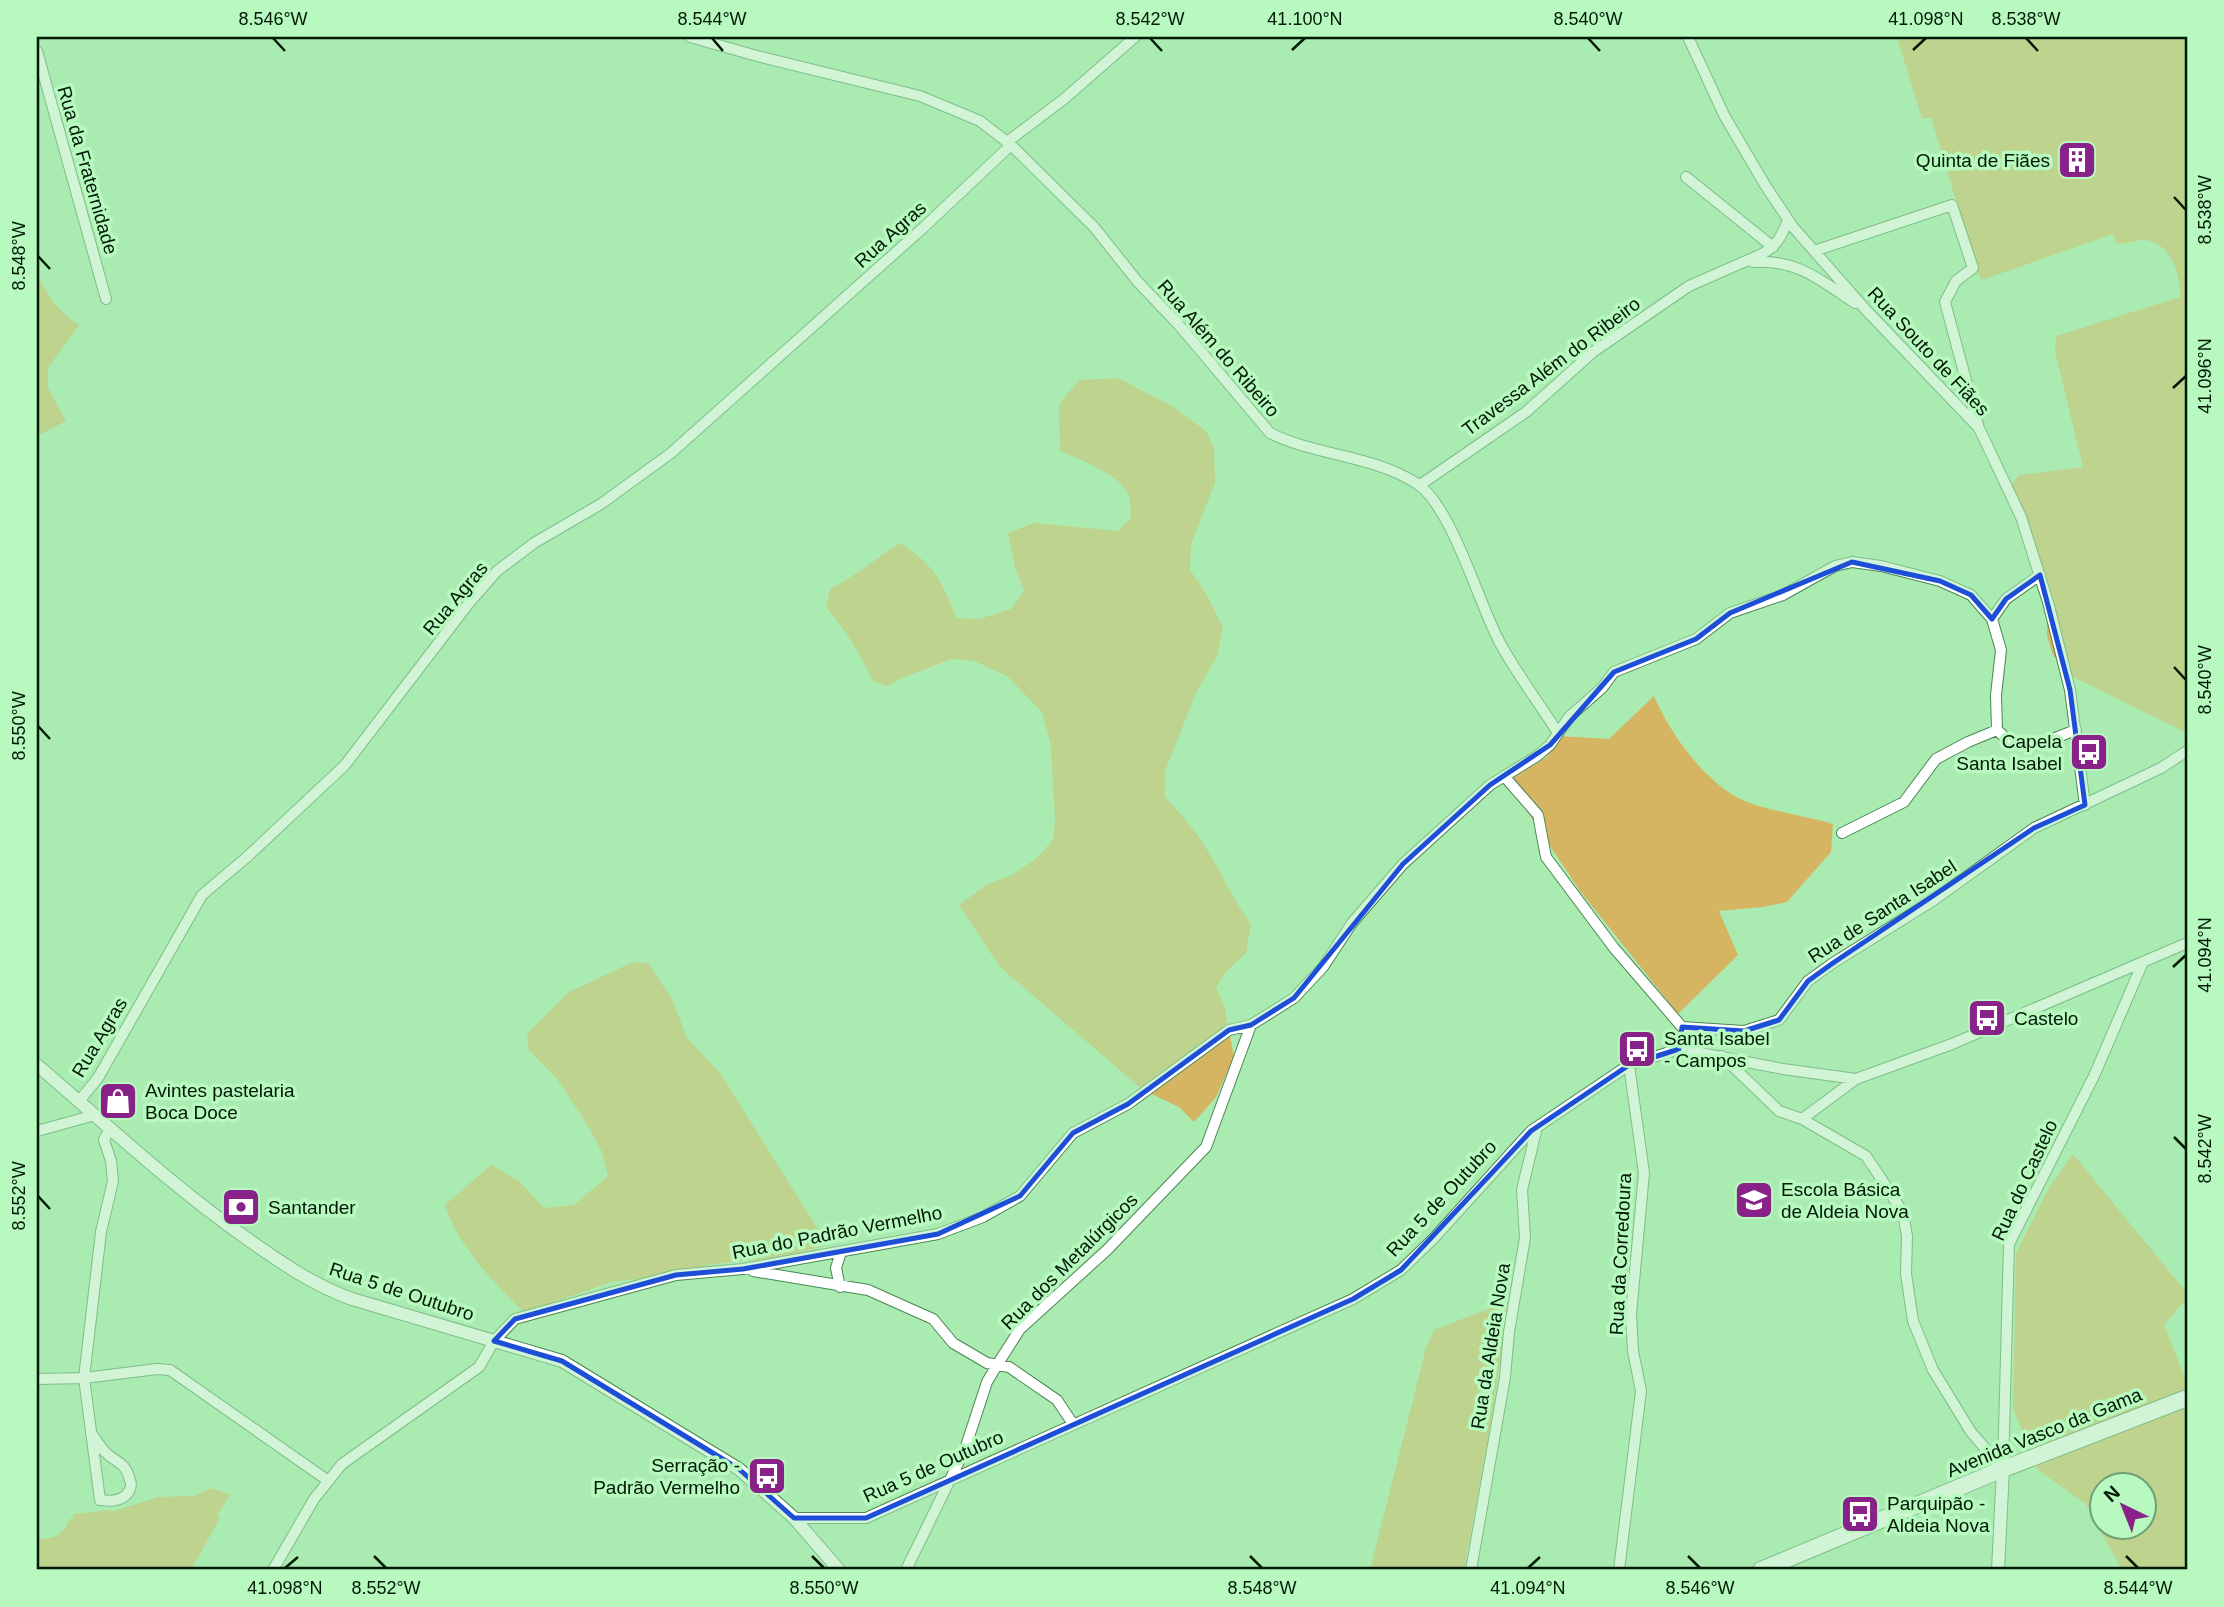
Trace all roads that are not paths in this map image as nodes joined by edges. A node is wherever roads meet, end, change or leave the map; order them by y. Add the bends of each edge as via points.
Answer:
1 (690, 37) edge
2 (1135, 37) edge
3 (1688, 37) edge
4 (37, 51) edge
5 (1009, 143) junction
6 (1686, 177) dead end
7 (1788, 220) junction
8 (1773, 247) junction
9 (1814, 251) junction
10 (1744, 262) junction
11 (106, 299) dead end
12 (1866, 310) junction
13 (1979, 428) junction
14 (1420, 485) junction
15 (2040, 575) junction
16 (1992, 619) junction
17 (1997, 730) junction
18 (2076, 730) junction
19 (1558, 733) junction
20 (2187, 751) edge
21 (1504, 776) junction
22 (2085, 805) junction
23 (1842, 833) dead end
24 (2187, 943) edge
25 (2143, 962) junction
26 (1251, 1025) junction
27 (1682, 1027) junction
28 (1679, 1049) junction
29 (1722, 1055) junction
30 (37, 1065) edge
31 (1629, 1065) junction
32 (1856, 1079) junction
33 (79, 1101) junction
34 (94, 1115) junction
35 (1802, 1119) junction
36 (1537, 1127) junction
37 (110, 1129) junction
38 (37, 1131) edge
39 (841, 1252) junction
40 (743, 1269) junction
41 (840, 1287) junction
42 (494, 1341) junction
43 (997, 1365) junction
44 (84, 1378) junction
45 (37, 1379) edge
46 (2187, 1398) edge
47 (1073, 1424) junction
48 (91, 1433) junction
49 (2003, 1469) junction
50 (327, 1480) junction
51 (951, 1480) junction
52 (794, 1518) junction
53 (273, 1570) edge
54 (839, 1570) edge
55 (906, 1570) edge
56 (1471, 1570) edge
57 (1619, 1570) edge
58 (1761, 1570) edge
59 (1998, 1570) edge

1 - 5 street, Rua Além do Ribeiro via 920,96 981,121
2 - 5 street, Rua Agras
3 - 7 street, Rua Souto de Fiães via 1724,115
4 - 11 street, Rua da Fraternidade
5 - 14 street, Rua Além do Ribeiro via 1094,227 1270,433 1396,472
5 - 33 street, Rua Agras via 924,227 671,453 497,571 345,765 202,895 98,1078
6 - 8 street
7 - 8 street
7 - 9 street, Rua Souto de Fiães
8 - 10 street, Travessa Além do Ribeiro
9 - 12 street, Rua Souto de Fiães
9 - 13 street via 1952,205 1973,268 1956,281 1945,302
10 - 12 street, Travessa Além do Ribeiro via 1771,261 1802,269
10 - 14 street, Travessa Além do Ribeiro via 1689,286 1638,321 1593,352 1527,412
12 - 13 street, Rua Souto de Fiães
13 - 15 street, Rua Souto de Fiães via 2021,516
14 - 19 street, Rua Além do Ribeiro via 1454,538 1499,642
15 - 16 street via 2006,599
15 - 18 street, Rua Souto de Fiães
16 - 17 street via 2001,650
16 - 19 street, Rua do Padrão Vermelho via 1971,595 1940,581 1881,566 1852,562 1835,566 1783,595 1730,612 1696,639 1615,672
17 - 18 street via 2008,741 2026,747
17 - 23 street via 1936,759 1905,802
18 - 22 street, Rua Souto de Fiães
19 - 21 street, Rua do Padrão Vermelho via 1537,756
20 - 22 street, Rua de Santa Isabel
21 - 26 street, Rua do Padrão Vermelho via 1403,864 1294,998
21 - 27 street via 1538,815 1546,857 1614,948
22 - 27 street, Rua de Santa Isabel via 2034,828 1934,900 1833,963 1808,981 1779,1020 1744,1031
24 - 25 street, Rua 5 de Outubro
25 - 32 street, Rua 5 de Outubro via 1952,1044
25 - 49 street, Rua do Castelo via 2094,1076 2009,1244
26 - 39 street, Rua do Padrão Vermelho via 1229,1030 1128,1104 1073,1133 1020,1196 983,1217 938,1234
26 - 43 street, Rua dos Metalúrgicos via 1206,1147 1107,1250 1020,1329
27 - 28 street
28 - 29 street, Rua 5 de Outubro
28 - 31 street, Rua 5 de Outubro
29 - 32 street, Rua 5 de Outubro
29 - 35 street via 1779,1111
30 - 33 street, Rua 5 de Outubro
31 - 36 street, Rua 5 de Outubro
31 - 57 street, Rua da Corredoura via 1644,1173 1631,1314 1642,1391
32 - 35 street, Rua 5 de Outubro
33 - 34 street, Rua 5 de Outubro
34 - 37 street, Rua 5 de Outubro
34 - 38 street
35 - 49 street via 1866,1156 1903,1213 1913,1321 1945,1391 1971,1432
36 - 47 street, Rua 5 de Outubro via 1401,1270 1353,1299
36 - 56 street, Rua da Aldeia Nova via 1522,1191 1525,1238 1506,1377
37 - 42 street, Rua 5 de Outubro via 202,1207 323,1288
37 - 44 street via 104,1140 113,1181 101,1232
39 - 40 street, Rua do Padrão Vermelho
39 - 41 street via 836,1268
40 - 41 street
40 - 42 street, Rua do Padrão Vermelho via 676,1275 515,1319
41 - 43 street via 868,1290 933,1319 953,1343
42 - 50 street, Rua do Padrão Vermelho via 479,1367 342,1464
42 - 52 street, Rua 5 de Outubro via 562,1361 739,1469
43 - 47 street via 1009,1367 1057,1400
43 - 51 street, Rua dos Metalúrgicos
44 - 45 street
44 - 48 street
44 - 50 street via 170,1370
46 - 49 main road, Avenida Vasco da Gama
47 - 51 street, Rua 5 de Outubro
48 - 48 street via 100,1500 123,1498 132,1483 127,1468 105,1452
49 - 58 main road, Avenida Vasco da Gama
49 - 59 street
50 - 53 street, Rua do Padrão Vermelho
51 - 52 street, Rua 5 de Outubro via 866,1518
51 - 55 street, Rua dos Metalúrgicos
52 - 54 street

